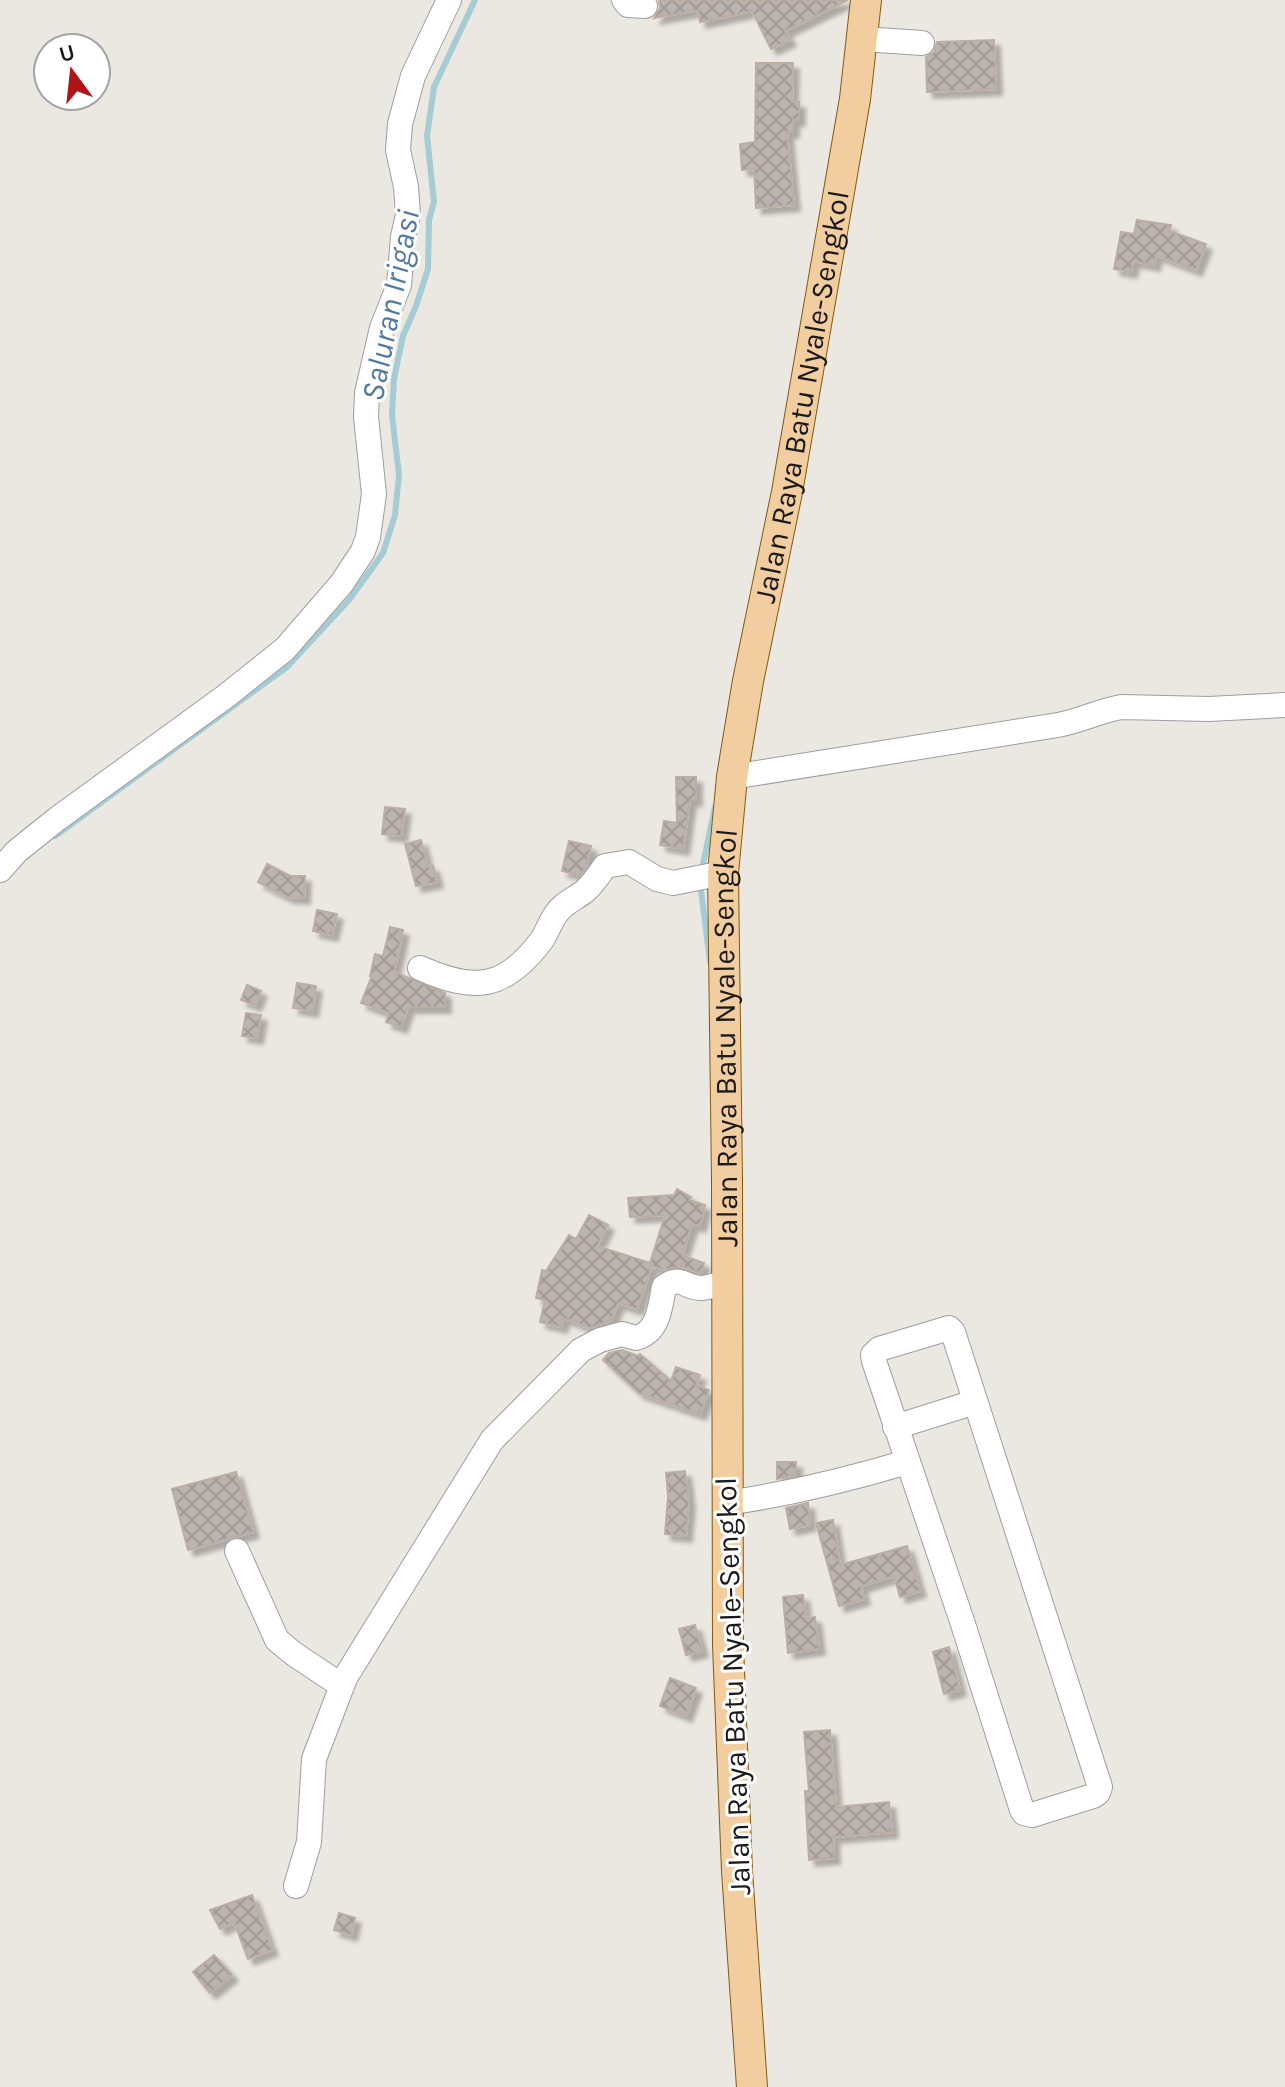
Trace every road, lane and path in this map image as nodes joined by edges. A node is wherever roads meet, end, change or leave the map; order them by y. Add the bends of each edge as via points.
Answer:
1 (449, 0) edge
2 (866, 0) edge
3 (863, 39) junction
4 (922, 43) dead end
5 (1285, 705) edge
6 (732, 777) junction
7 (0, 870) edge
8 (723, 873) junction
9 (420, 968) dead end
10 (727, 1282) junction
11 (975, 1402) junction
12 (895, 1427) junction
13 (907, 1462) junction
14 (727, 1503) junction
15 (237, 1551) dead end
16 (342, 1686) junction
17 (296, 1886) dead end
18 (752, 2087) edge

1 - 7 street via 413,76 400,124 398,150 408,215 396,296 382,328 367,393 374,494 363,551 285,649 57,819
2 - 3 main road, Jalan Raya Batu Nyale-Sengkol
3 - 4 street
3 - 6 main road, Jalan Raya Batu Nyale-Sengkol via 787,492
5 - 6 street via 1121,707 1071,723
6 - 8 main road, Jalan Raya Batu Nyale-Sengkol
8 - 9 street via 673,883 629,862 605,866 556,913 543,939 515,971 478,982
8 - 10 main road, Jalan Raya Batu Nyale-Sengkol
10 - 14 main road, Jalan Raya Batu Nyale-Sengkol
10 - 16 street via 702,1288 673,1281 664,1287 651,1331 636,1338 611,1336 581,1350 492,1440
11 - 12 street
11 - 12 street via 949,1328 884,1347 873,1355
11 - 13 street via 1098,1780 1093,1796 1032,1815 1022,1810
12 - 13 street
13 - 14 street via 846,1481
14 - 18 main road, Jalan Raya Batu Nyale-Sengkol via 737,1871
15 - 16 street via 277,1640
16 - 17 street via 314,1759 309,1842

